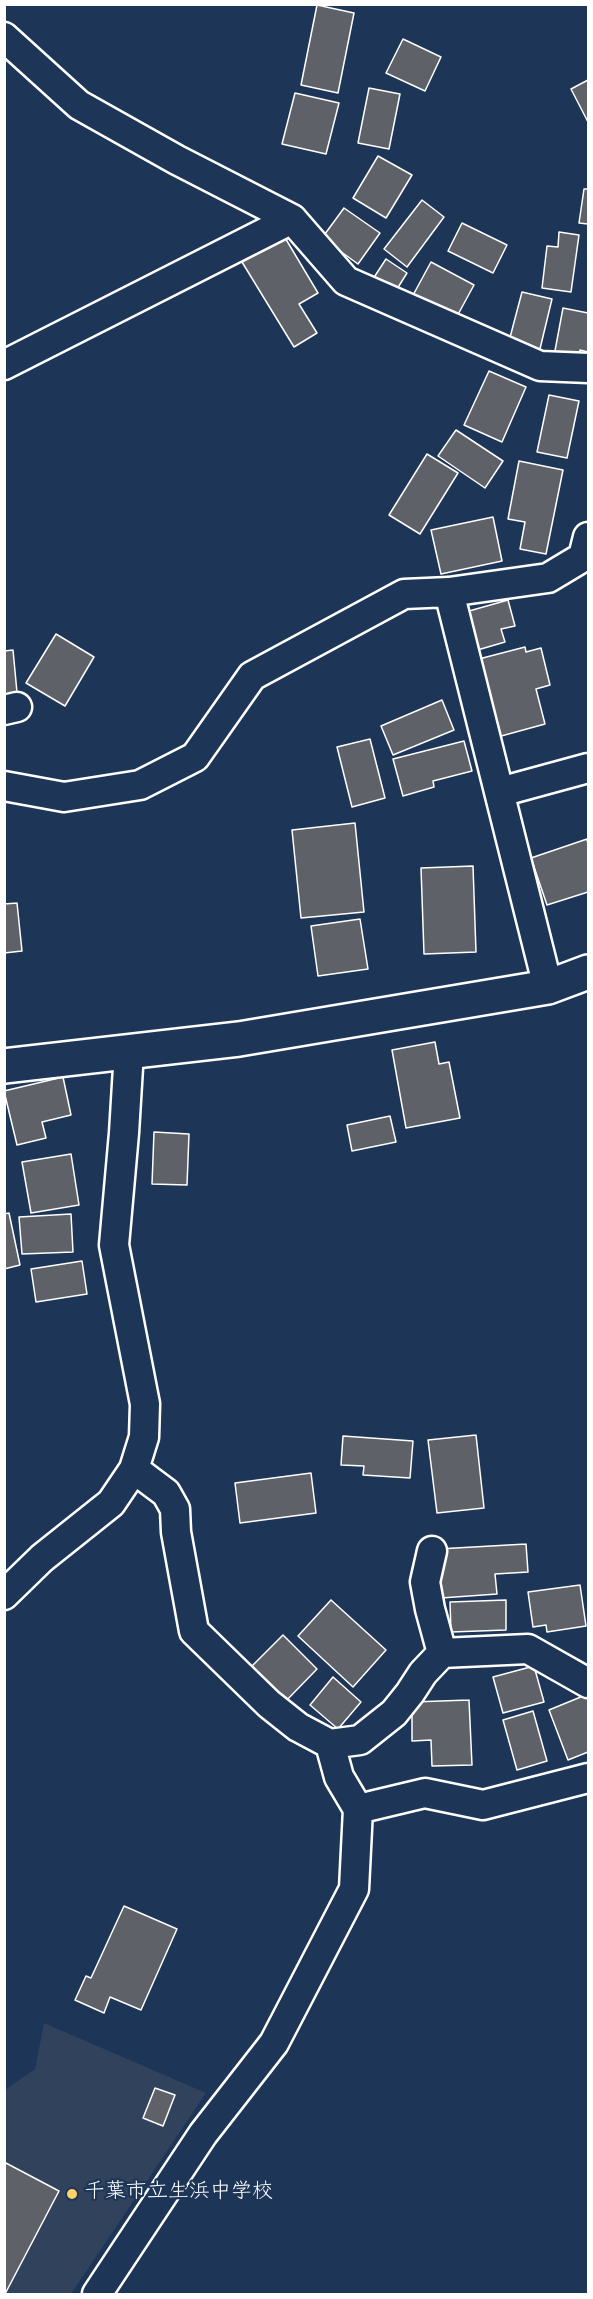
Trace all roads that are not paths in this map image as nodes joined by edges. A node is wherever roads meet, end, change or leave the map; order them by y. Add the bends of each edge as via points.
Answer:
1 (4, 37) edge
2 (292, 219) junction
3 (4, 365) edge
4 (588, 369) edge
5 (588, 537) edge
6 (449, 592) junction
7 (588, 768) edge
8 (4, 786) edge
9 (500, 792) junction
10 (588, 972) edge
11 (548, 987) junction
12 (129, 1051) junction
13 (4, 1066) edge
14 (134, 1469) junction
15 (432, 1551) dead end
16 (4, 1595) edge
17 (442, 1653) junction
18 (588, 1683) edge
19 (330, 1744) junction
20 (588, 1778) edge
21 (358, 1809) junction
22 (97, 2295) edge

1 - 2 street via 79,105
2 - 3 street
2 - 4 street via 346,281 540,366
5 - 6 street via 583,557 548,578
6 - 8 street via 404,594 252,676 195,757 140,785 64,798
6 - 9 street
7 - 9 street
9 - 11 street
10 - 11 street
11 - 12 street via 239,1039
12 - 13 street
12 - 14 street via 114,1245 145,1404 144,1437
14 - 16 street via 111,1503 42,1558
14 - 19 street via 166,1493 175,1509 194,1631 269,1704 298,1727
15 - 17 street via 425,1581
17 - 18 street via 528,1649
17 - 19 street via 394,1713 360,1740
19 - 21 street via 339,1777
20 - 21 street via 483,1805 425,1793
21 - 22 street via 354,1889 274,2043 203,2134

